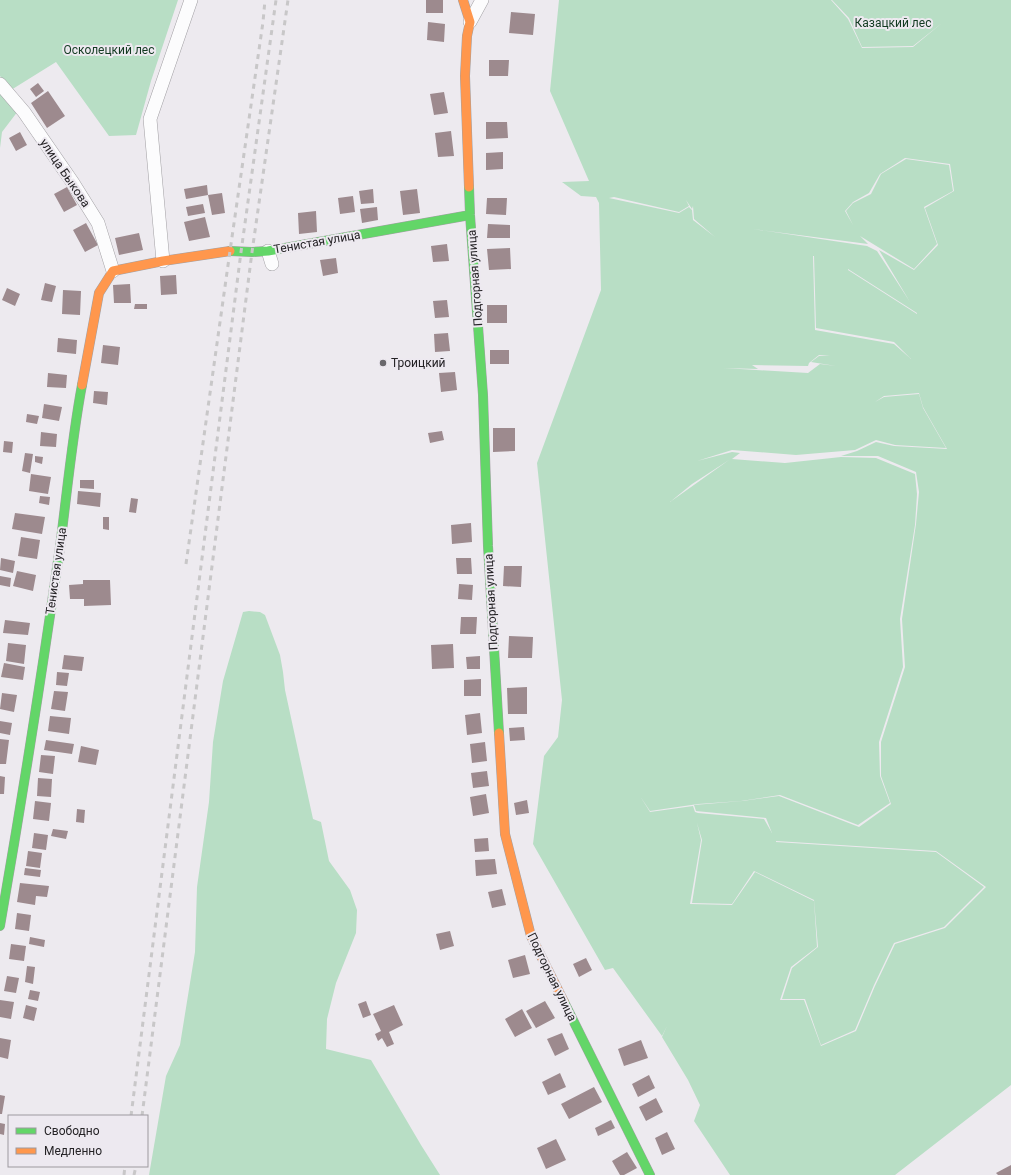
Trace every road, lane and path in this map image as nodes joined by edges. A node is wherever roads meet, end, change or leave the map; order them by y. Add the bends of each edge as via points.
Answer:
1 (191, 0) edge
2 (462, 0) edge
3 (482, 0) edge
4 (470, 22) junction
5 (0, 84) edge
6 (470, 215) junction
7 (268, 251) junction
8 (164, 261) junction
9 (272, 264) dead end
10 (113, 271) junction
11 (0, 926) edge
12 (650, 1175) edge

1 - 8 street via 150,119
2 - 4 street, Подгорная улица
3 - 4 street
4 - 6 street, Подгорная улица via 465,76
5 - 10 street, улица Быкова via 24,112 74,183 98,223
6 - 7 street, Тенистая улица
6 - 12 street, Подгорная улица via 505,834 531,936
7 - 8 street, Тенистая улица via 230,252
7 - 9 street
8 - 10 street, Тенистая улица
10 - 11 street, Тенистая улица via 99,293 76,418 60,546

